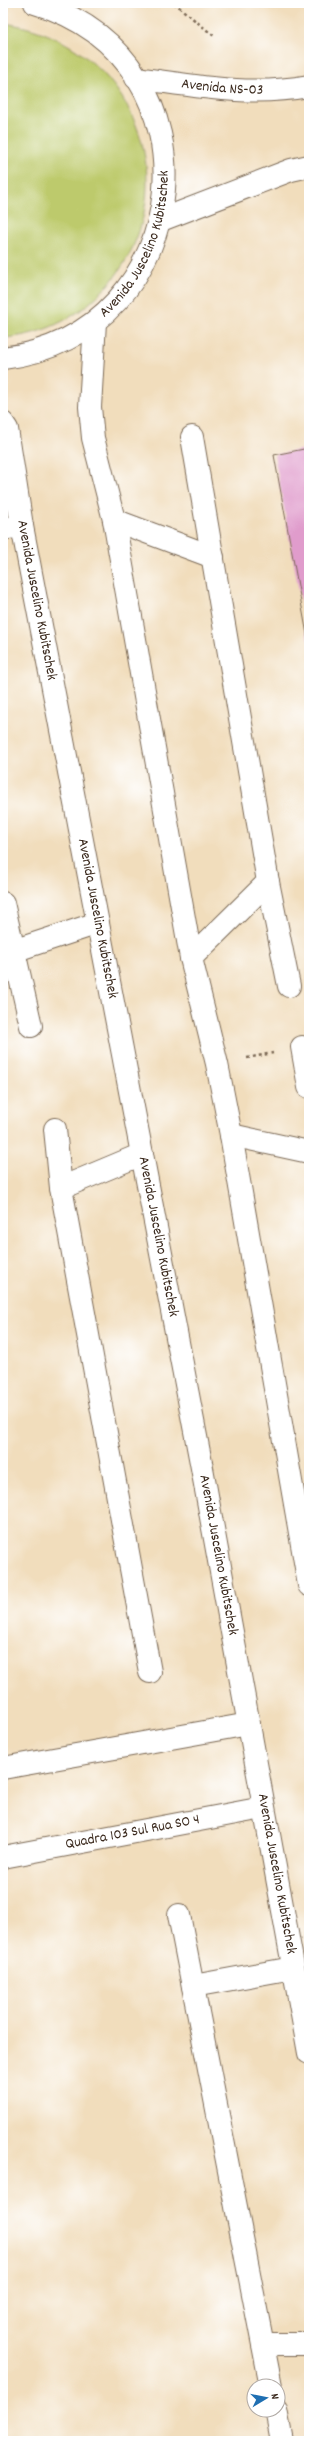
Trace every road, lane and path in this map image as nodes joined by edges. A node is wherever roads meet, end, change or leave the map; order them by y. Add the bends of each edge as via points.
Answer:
1 (35, 3) edge
2 (174, 3) edge
3 (214, 36) dead end
4 (136, 78) junction
5 (309, 86) edge
6 (309, 166) edge
7 (161, 220) junction
8 (95, 322) junction
9 (3, 358) edge
10 (3, 423) edge
11 (192, 437) dead end
12 (114, 520) junction
13 (13, 527) edge
14 (213, 557) junction
15 (268, 882) junction
16 (3, 903) edge
17 (98, 923) junction
18 (13, 951) junction
19 (191, 958) junction
20 (289, 986) dead end
21 (31, 1026) dead end
22 (302, 1047) joint
23 (217, 1064) junction
24 (309, 1087) edge
25 (55, 1129) dead end
26 (231, 1135) junction
27 (309, 1152) edge
28 (142, 1154) junction
29 (61, 1188) junction
30 (308, 1575) edge
31 (150, 1672) dead end
32 (248, 1724) junction
33 (3, 1768) edge
34 (263, 1808) junction
35 (3, 1857) edge
36 (179, 1915) dead end
37 (293, 1968) junction
38 (193, 1986) junction
39 (309, 2052) edge
40 (263, 2344) junction
41 (309, 2344) edge
42 (269, 2378) edge
43 (278, 2418) edge
44 (282, 2441) edge

1 - 4 main road, Avenida Juscelino Kubitschek via 58,11 91,30 116,52
2 - 3 path
4 - 5 main road, Avenida NS-03 via 246,92
4 - 7 main road, Avenida Juscelino Kubitschek via 154,112 165,158 166,186
6 - 7 main road via 291,170
7 - 8 main road, Avenida Juscelino Kubitschek via 140,272 120,299
8 - 9 main road, Avenida Juscelino Kubitschek via 56,345 36,352
8 - 12 main road, Avenida Juscelino Kubitschek via 90,407 93,438
10 - 13 main road, Avenida Juscelino Kubitschek via 7,429
11 - 14 main road
12 - 14 main road
12 - 19 main road, Avenida Juscelino Kubitschek
13 - 17 main road, Avenida Juscelino Kubitschek
14 - 15 main road
15 - 19 main road
15 - 20 main road
16 - 18 main road
17 - 18 main road
17 - 28 main road, Avenida Juscelino Kubitschek
18 - 21 main road
19 - 23 main road, Avenida Juscelino Kubitschek
22 - 23 path
22 - 24 main road
23 - 26 main road, Avenida Juscelino Kubitschek
25 - 29 main road
26 - 27 main road
26 - 30 main road, Avenida Juscelino Kubitschek
28 - 29 main road
28 - 32 main road, Avenida Juscelino Kubitschek
29 - 31 main road
32 - 33 main road
32 - 34 main road, Avenida Juscelino Kubitschek
34 - 35 main road, Quadra 103 Sul Rua SO 4
34 - 37 main road, Avenida Juscelino Kubitschek
36 - 38 main road
37 - 38 main road
37 - 39 main road, Avenida Juscelino Kubitschek
38 - 40 main road
40 - 41 main road
40 - 42 main road
43 - 44 main road

